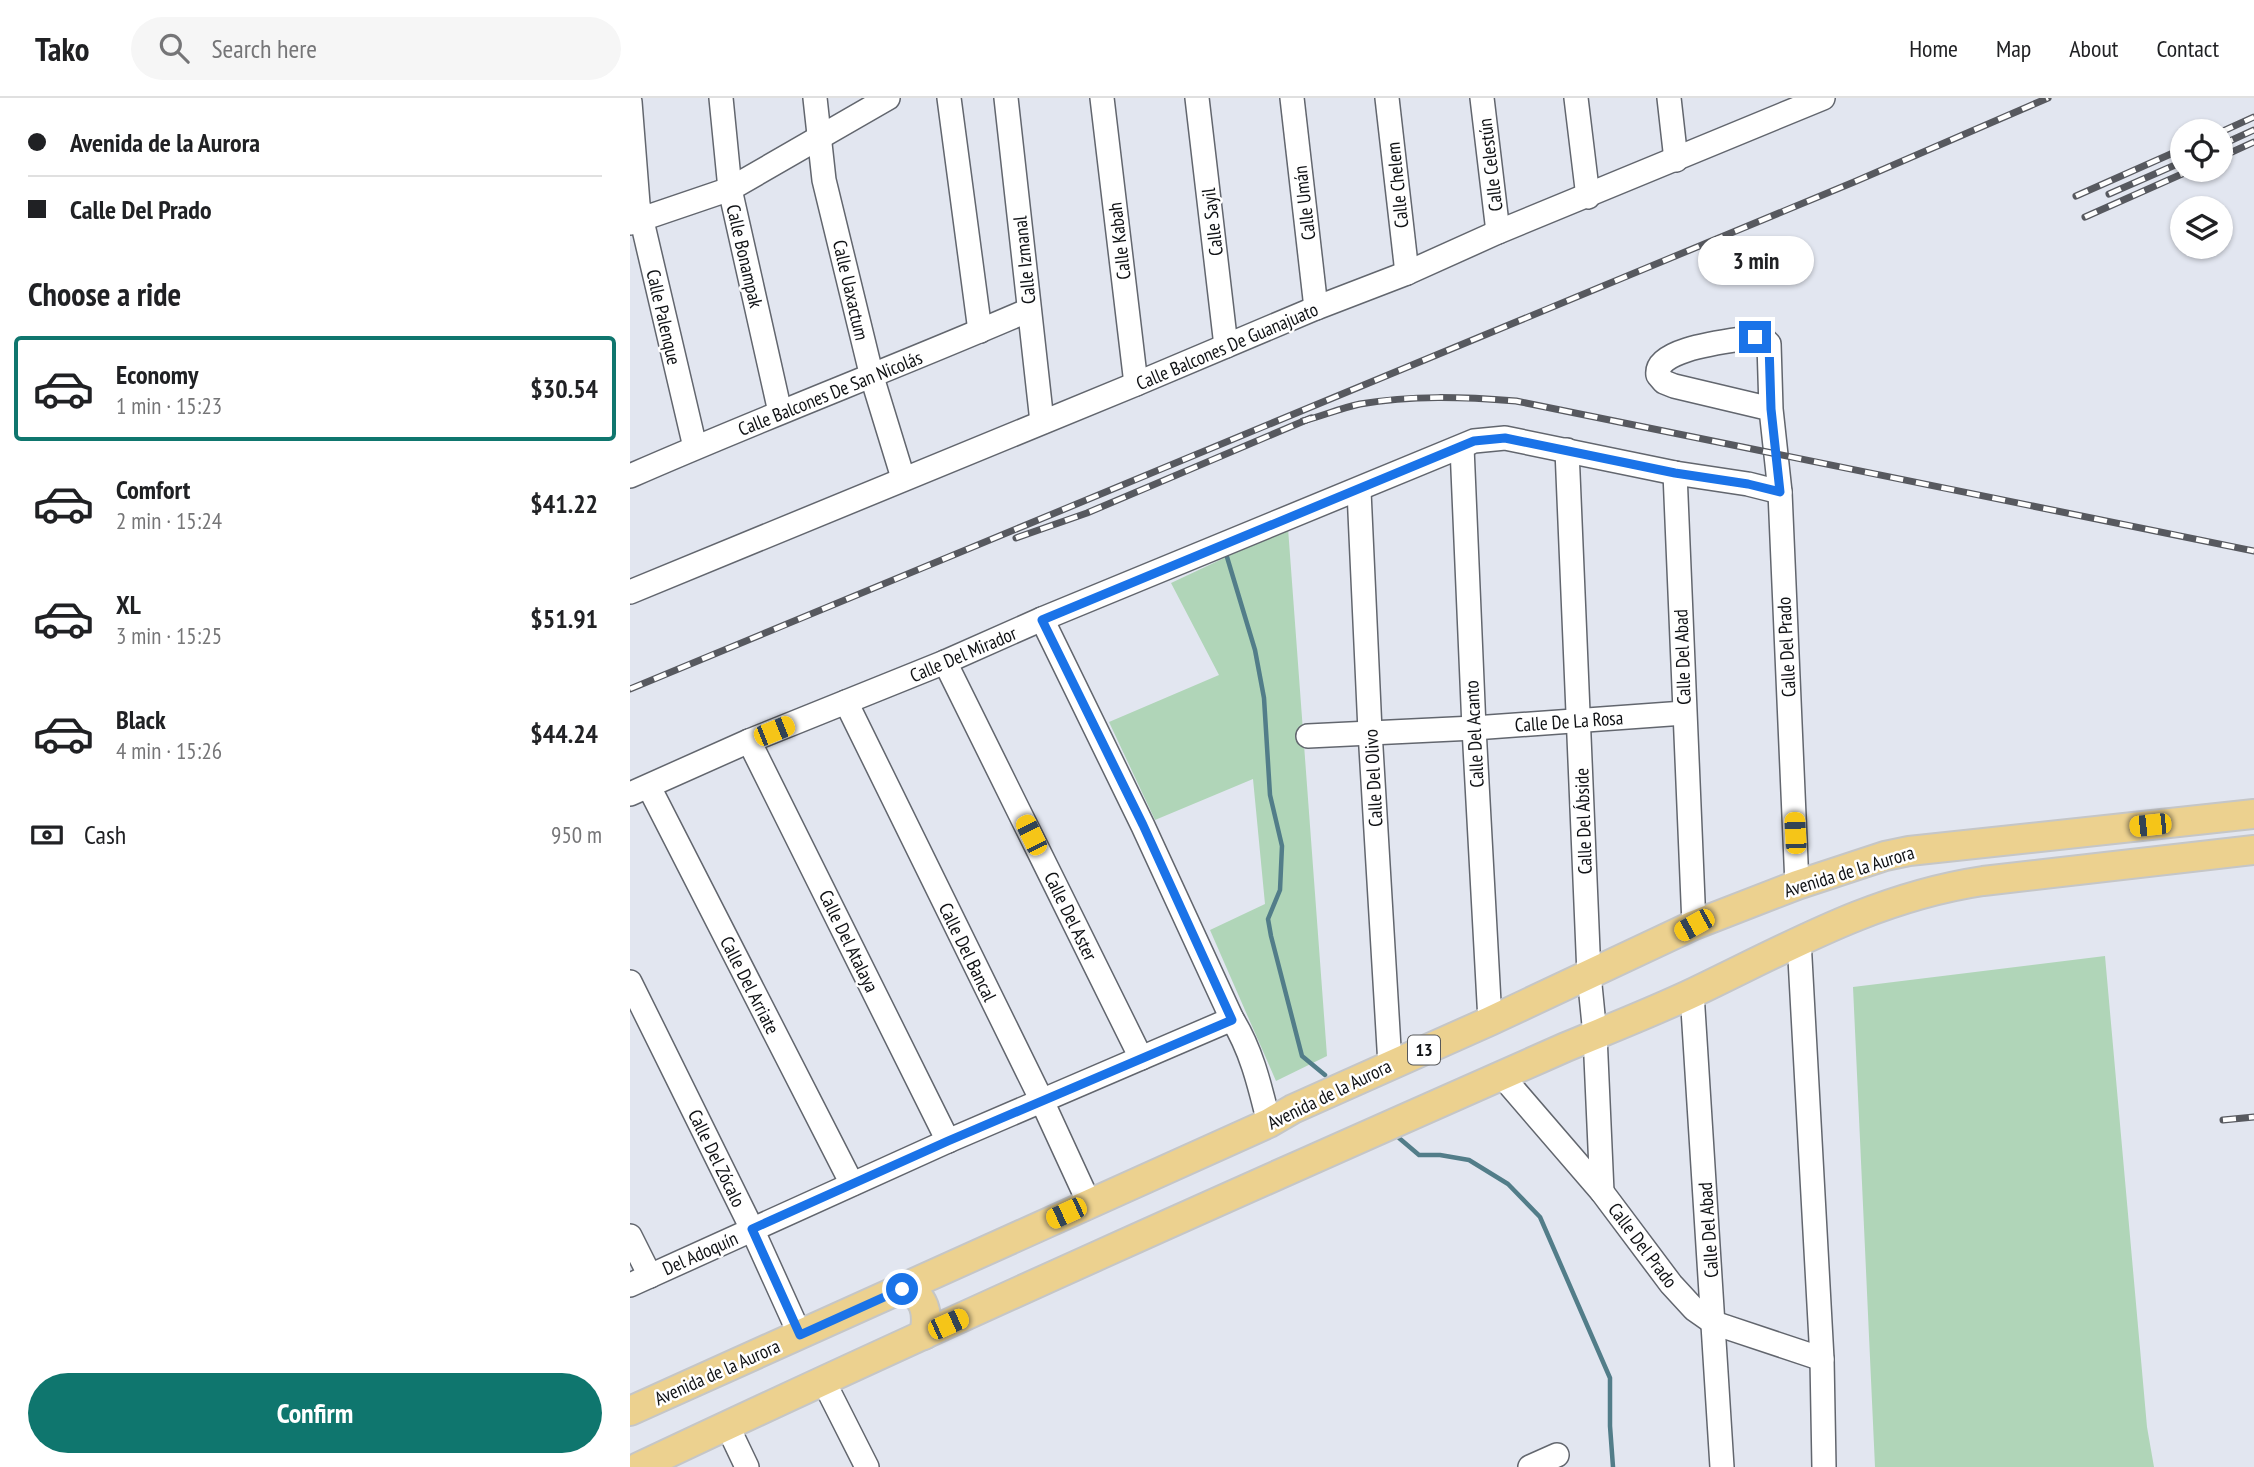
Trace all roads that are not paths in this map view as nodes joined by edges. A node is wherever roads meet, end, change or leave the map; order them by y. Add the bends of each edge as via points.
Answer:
1 (721, 98) edge
2 (815, 98) edge
3 (888, 98) edge
4 (949, 98) edge
5 (1006, 98) edge
6 (1102, 98) edge
7 (1197, 98) edge
8 (1292, 98) edge
9 (1387, 98) edge
10 (1482, 98) edge
11 (1576, 98) edge
12 (1670, 98) edge
13 (1823, 98) edge
14 (630, 102) edge
15 (1767, 109) edge
16 (819, 138) junction
17 (1676, 160) junction
18 (730, 189) junction
19 (1588, 197) junction
20 (636, 221) edge
21 (1498, 232) junction
22 (1406, 273) junction
23 (1316, 308) junction
24 (1029, 310) junction
25 (980, 331) junction
26 (1226, 346) junction
27 (872, 377) junction
28 (1136, 384) junction
29 (1771, 409) junction
30 (780, 412) junction
31 (1042, 422) junction
32 (695, 447) junction
33 (1462, 447) junction
34 (1567, 450) junction
35 (1675, 473) junction
36 (630, 476) edge
37 (903, 478) junction
38 (1359, 491) junction
39 (1780, 492) junction
40 (630, 592) edge
41 (1042, 620) junction
42 (945, 662) junction
43 (846, 702) junction
44 (1684, 713) junction
45 (1579, 721) junction
46 (1474, 728) junction
47 (1370, 731) junction
48 (1308, 736) dead end
49 (749, 741) junction
50 (639, 791) edge
51 (2254, 814) edge
52 (2254, 850) edge
53 (1797, 885) junction
54 (1694, 925) junction
55 (1799, 940) junction
56 (1589, 975) junction
57 (630, 982) edge
58 (1692, 993) junction
59 (1232, 1020) junction
60 (1490, 1021) junction
61 (1595, 1035) junction
62 (1141, 1058) junction
63 (1390, 1065) junction
64 (1502, 1076) junction
65 (1042, 1101) junction
66 (1269, 1123) junction
67 (948, 1141) junction
68 (852, 1184) junction
69 (1602, 1192) junction
70 (1089, 1203) junction
71 (752, 1229) junction
72 (630, 1236) edge
73 (640, 1281) edge
74 (902, 1289) junction
75 (1714, 1322) junction
76 (800, 1335) junction
77 (924, 1335) junction
78 (1822, 1359) junction
79 (824, 1382) junction
80 (630, 1411) edge
81 (727, 1425) junction
82 (1557, 1455) dead end
83 (639, 1467) edge
84 (747, 1467) edge
85 (867, 1467) edge
86 (1530, 1467) edge
87 (1722, 1467) edge
88 (1824, 1467) edge

1 - 18 street, Calle Bonampak
2 - 16 street, Calle Uaxactum
3 - 16 street
4 - 25 street
5 - 24 street, Calle Izmanal
6 - 28 street, Calle Kabah
7 - 26 street, Calle Sayil
8 - 23 street, Calle Umán
9 - 22 street, Calle Chelem
10 - 21 street, Calle Celestún
11 - 19 street
12 - 17 street
13 - 15 street, Calle Balcones De Guanajuato
14 - 20 street, Calle Palenque
15 - 17 street, Calle Balcones De Guanajuato
16 - 18 street
16 - 27 street, Calle Uaxactum via 824,180
17 - 19 street, Calle Balcones De Guanajuato
18 - 20 street
18 - 30 street, Calle Bonampak
19 - 21 street, Calle Balcones De Guanajuato
20 - 32 street, Calle Palenque
21 - 22 street, Calle Balcones De Guanajuato
22 - 23 street, Calle Balcones De Guanajuato
23 - 26 street, Calle Balcones De Guanajuato
24 - 25 street, Calle Balcones De San Nicolás
24 - 31 street, Calle Izmanal
25 - 27 street, Calle Balcones De San Nicolás
26 - 28 street, Calle Balcones De Guanajuato
27 - 30 street, Calle Balcones De San Nicolás
27 - 37 street, Calle Uaxactum
28 - 31 street, Calle Balcones De Guanajuato
29 - 29 street, Calle Del Prado via 1674,386 1664,382 1657,370 1678,351 1761,337 1769,344
29 - 39 street, Calle Del Prado
30 - 32 street, Calle Balcones De San Nicolás
31 - 37 street, Calle Balcones De Guanajuato
32 - 36 street, Calle Balcones De San Nicolás
33 - 34 street, Calle Del Mirador via 1497,438
33 - 38 street, Calle Del Mirador
33 - 46 street, Calle Del Acanto
34 - 35 street, Calle Del Mirador
34 - 45 street, Calle Del Ábside
35 - 39 street, Calle Del Mirador
35 - 44 street, Calle Del Abad
37 - 40 street, Calle Balcones De Guanajuato
38 - 41 street, Calle Del Mirador
38 - 47 street, Calle Del Olivo
39 - 53 street, Calle Del Prado
41 - 42 street, Calle Del Mirador
41 - 59 street
42 - 43 street, Calle Del Mirador
42 - 62 street, Calle Del Aster
43 - 49 street, Calle Del Mirador
43 - 65 street, Calle Del Bancal
44 - 45 street, Calle De La Rosa
44 - 54 street, Calle Del Abad
45 - 46 street, Calle De La Rosa
45 - 56 street, Calle Del Ábside
46 - 47 street, Calle De La Rosa
46 - 60 street, Calle Del Acanto
47 - 48 street, Calle De La Rosa
47 - 63 street, Calle Del Olivo
49 - 50 street, Calle Del Mirador
49 - 67 street, Calle Del Atalaya
50 - 68 street, Calle Del Arriate
51 - 53 main road, Avenida de la Aurora / 13 via 1909,850
52 - 55 main road via 1952,886 1888,903
53 - 54 main road, Avenida de la Aurora / 13
54 - 56 main road, Avenida de la Aurora / 13
55 - 58 main road
55 - 78 street
56 - 60 main road, Avenida de la Aurora / 13
56 - 61 street, Calle Del Ábside
57 - 71 street, Calle Del Zócalo
58 - 61 main road
58 - 75 street, Calle Del Abad
59 - 62 street, Del Adoquín
59 - 66 street via 1250,1055
60 - 63 main road, Avenida de la Aurora / 13
61 - 64 main road
61 - 69 street, Calle Del Ábside
62 - 65 street, Del Adoquín
63 - 66 main road, Avenida de la Aurora / 13
64 - 69 street, Calle Del Prado
64 - 77 main road
65 - 67 street, Del Adoquín
65 - 70 street, Calle Del Bancal
66 - 70 main road, Avenida de la Aurora / 13
67 - 68 street, Del Adoquín
68 - 71 street, Del Adoquín
69 - 75 street, Calle Del Prado via 1671,1284 1694,1309
70 - 74 main road, Avenida de la Aurora / 13
71 - 73 street, Del Adoquín
71 - 76 street, Calle Del Zócalo
72 - 73 street
74 - 76 main road, Avenida de la Aurora / 13
74 - 77 main road via 913,1292 925,1307
75 - 78 street, Calle Del Prado
75 - 87 street, Calle Del Abad
76 - 80 main road, Avenida de la Aurora / 13
77 - 79 main road
78 - 88 street
79 - 81 main road
79 - 85 street
81 - 83 main road
81 - 84 street
82 - 86 street

